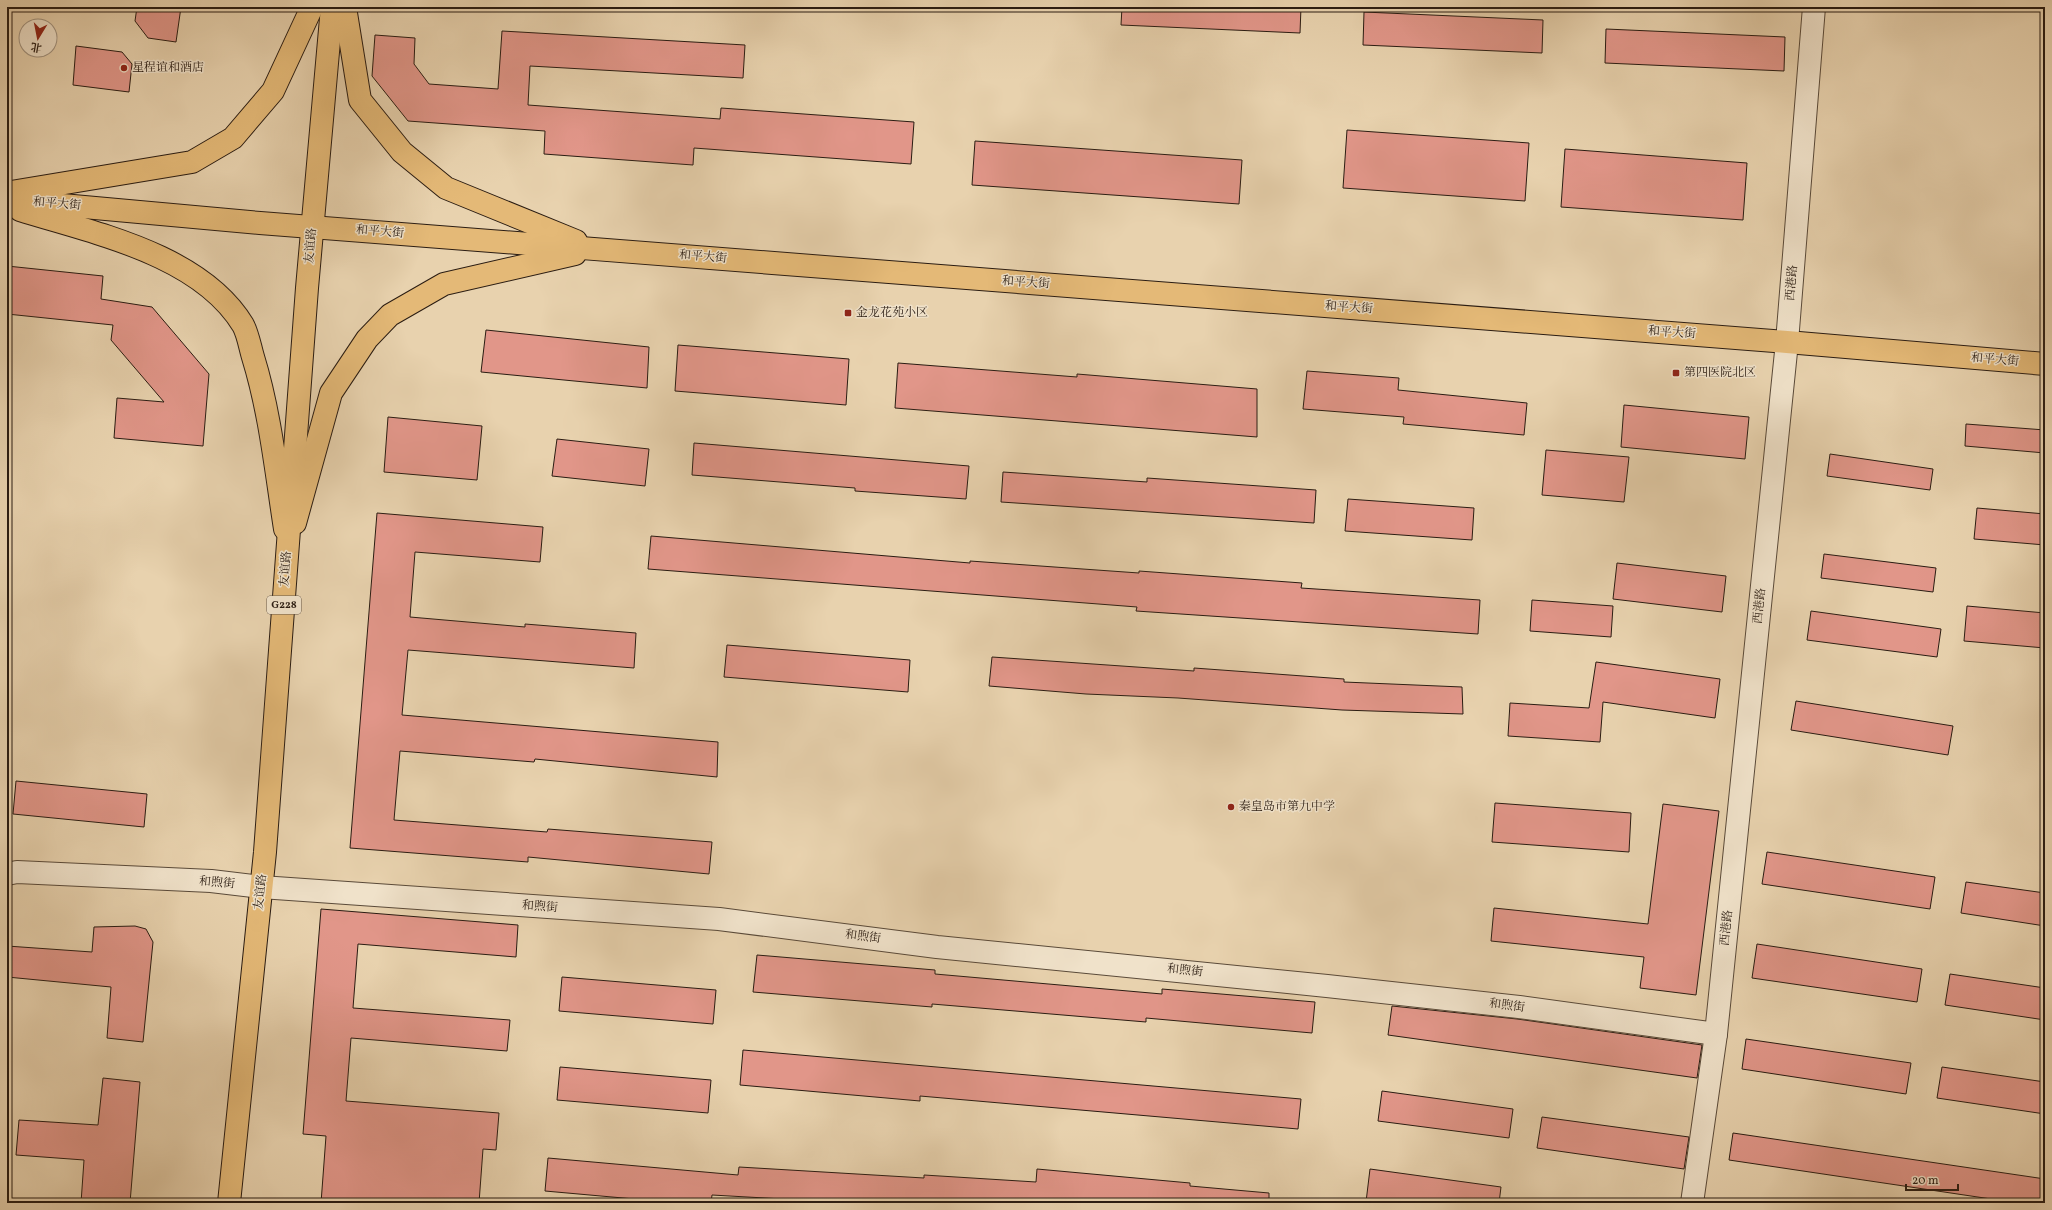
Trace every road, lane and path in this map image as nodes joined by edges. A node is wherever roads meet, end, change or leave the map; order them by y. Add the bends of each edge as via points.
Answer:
1 (312, 7) edge
2 (332, 7) edge
3 (345, 7) edge
4 (1814, 7) edge
5 (7, 193) edge
6 (7, 200) edge
7 (7, 206) edge
8 (313, 226) junction
9 (595, 249) junction
10 (1787, 342) junction
11 (2045, 364) edge
12 (288, 547) junction
13 (7, 874) edge
14 (261, 887) junction
15 (1716, 1034) junction
16 (229, 1203) edge
17 (1692, 1203) edge

1 - 5 main road via 273,91 233,138 192,162
2 - 8 main road, 友谊路 / G228
3 - 9 main road via 360,100 402,152 446,188
4 - 10 street, 西港路
6 - 8 main road, 和平大街
7 - 12 main road via 152,252 205,282 225,303 243,326 263,391
8 - 9 main road, 和平大街
8 - 12 main road, 友谊路 / G228
9 - 10 main road, 和平大街
9 - 12 main road via 444,284 390,315 367,339 331,393
10 - 11 main road, 和平大街
10 - 15 street, 西港路
12 - 14 main road, 友谊路 / G228
13 - 14 street, 和煦街 via 17,872 211,881
14 - 15 street, 和煦街 via 719,919 937,947 1519,1007
14 - 16 main road, 友谊路 / G228
15 - 17 street, 西港路

